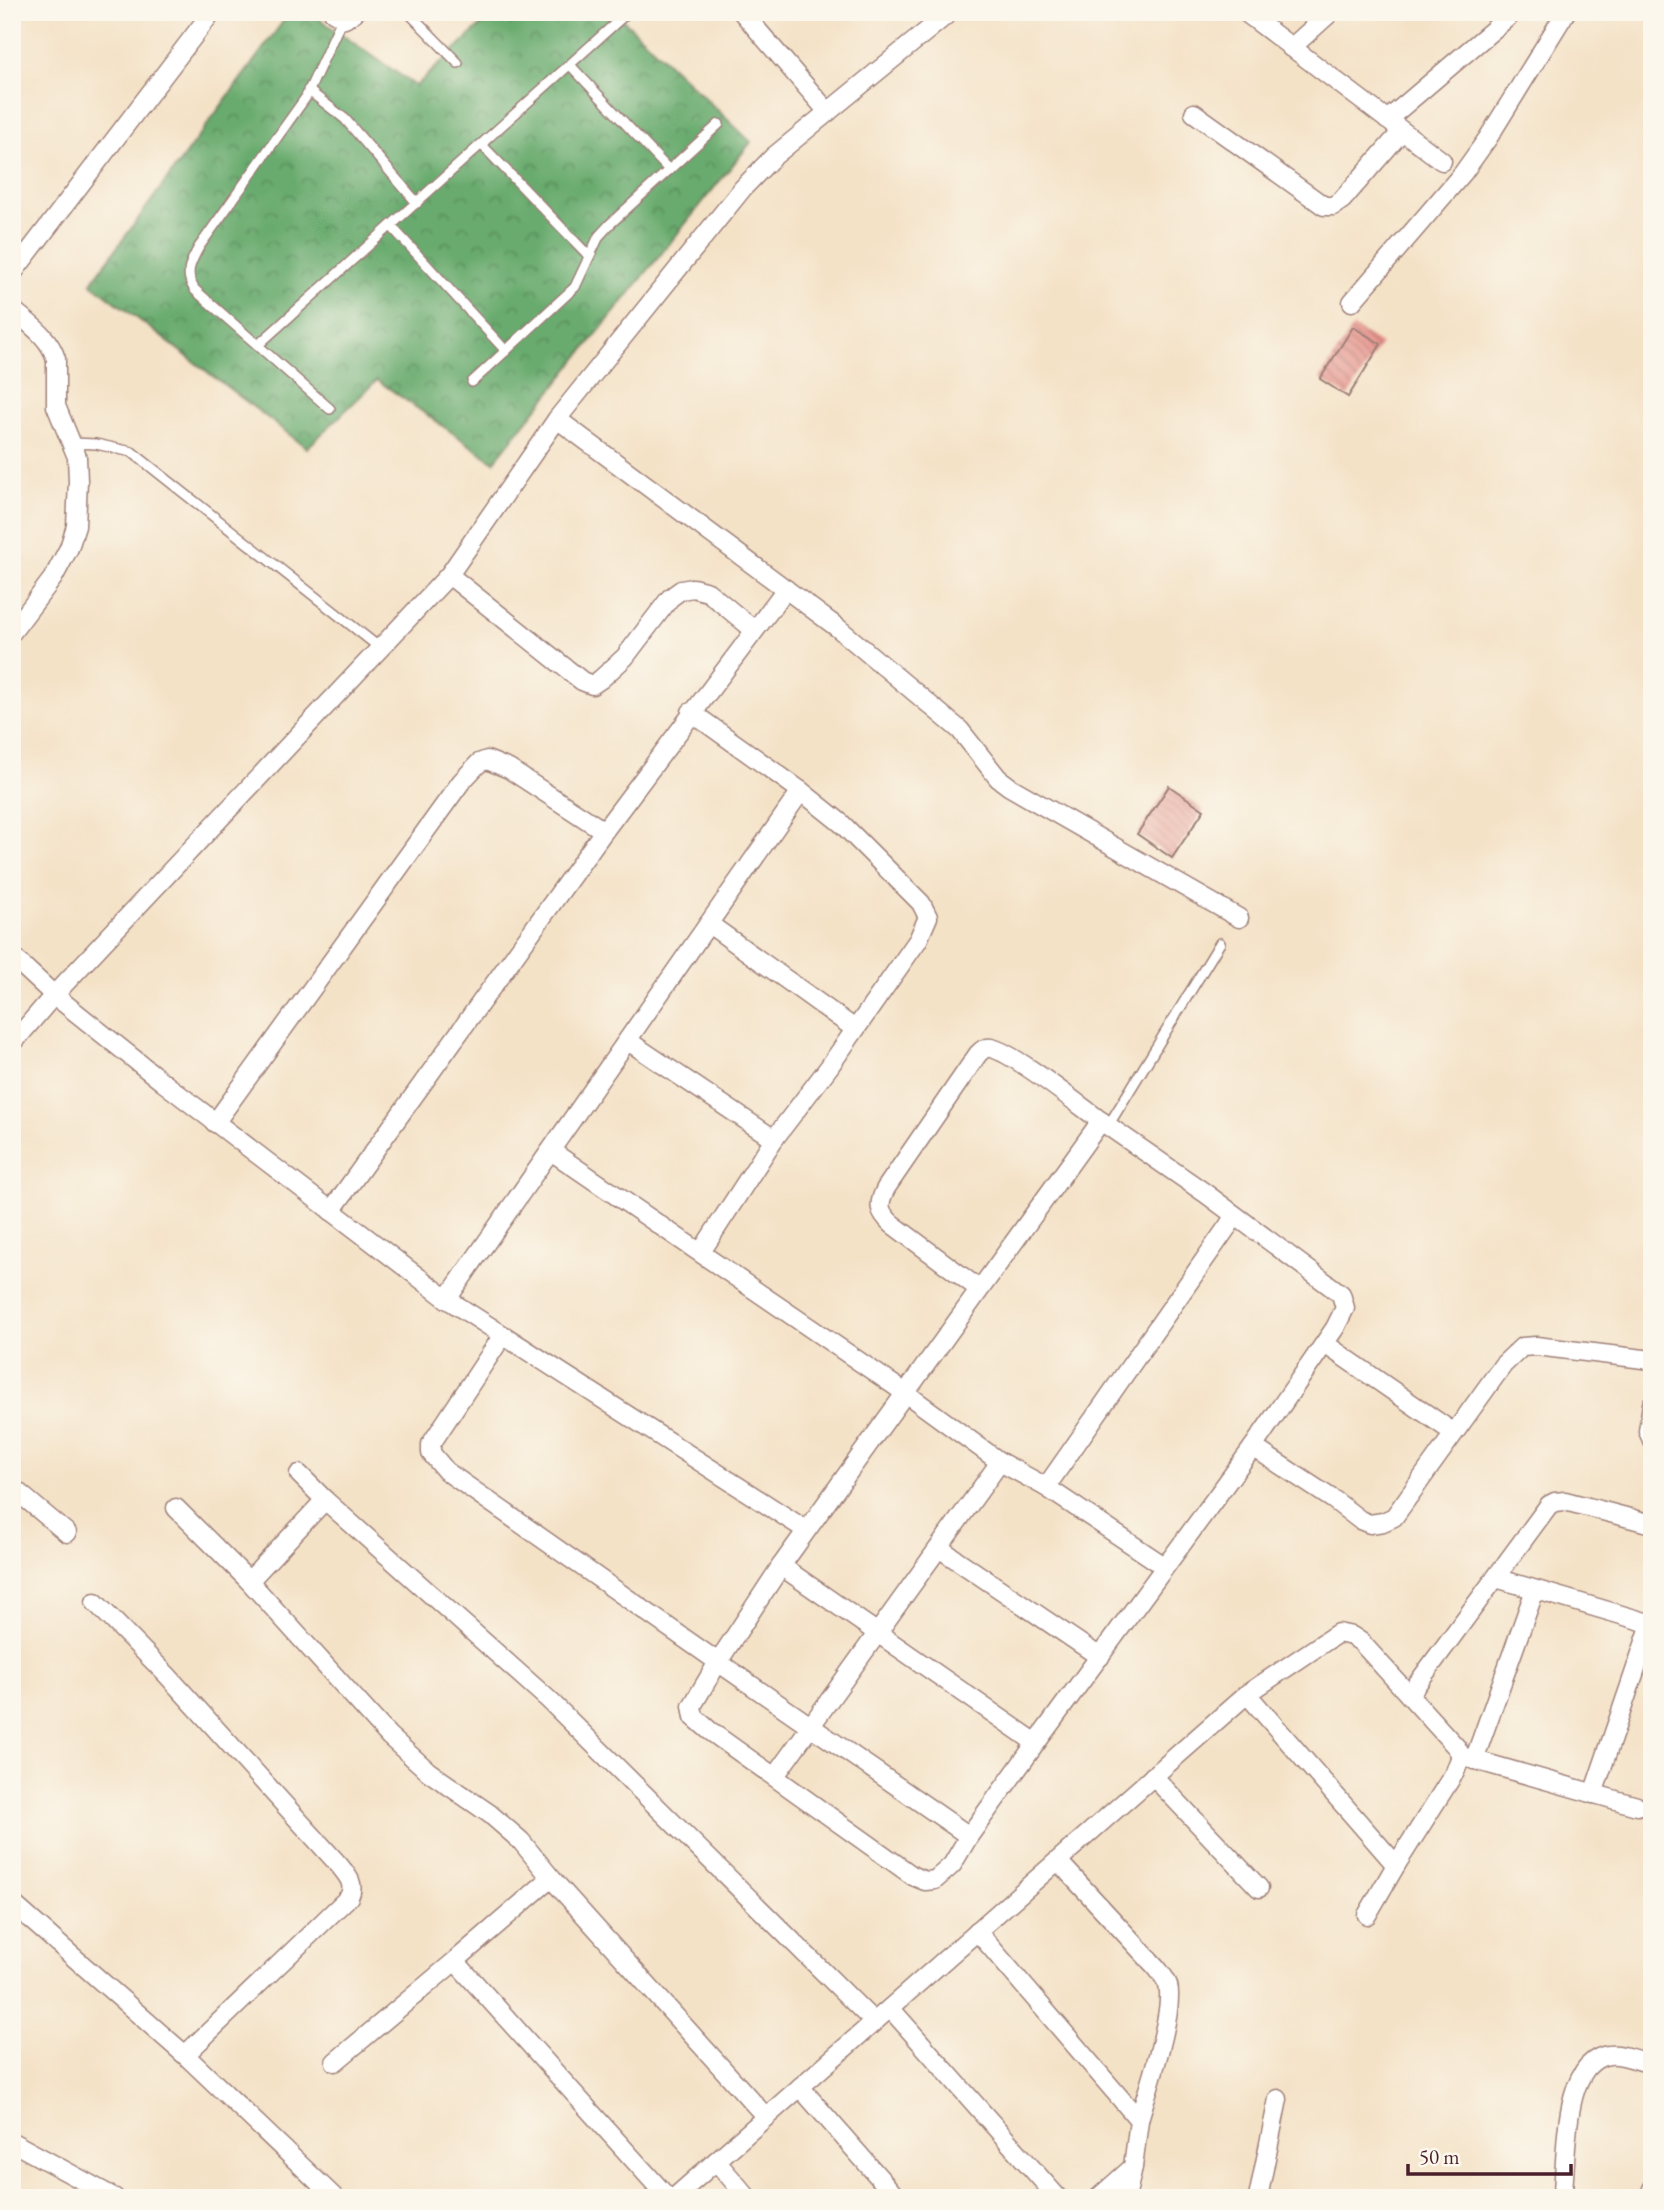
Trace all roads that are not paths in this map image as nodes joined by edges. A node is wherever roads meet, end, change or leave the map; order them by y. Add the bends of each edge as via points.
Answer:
1 (212, 12) edge
2 (408, 12) edge
3 (628, 12) edge
4 (742, 12) edge
5 (950, 12) edge
6 (1245, 12) edge
7 (1331, 12) edge
8 (1514, 12) edge
9 (1566, 12) edge
10 (343, 14) edge
11 (1292, 48) junction
12 (457, 63) dead end
13 (570, 65) junction
14 (309, 90) junction
15 (828, 112) junction
16 (1194, 113) dead end
17 (719, 124) dead end
18 (1394, 125) junction
19 (482, 145) junction
20 (1442, 161) dead end
21 (669, 170) junction
22 (417, 204) junction
23 (391, 226) junction
24 (589, 256) junction
25 (12, 274) edge
26 (1352, 302) dead end
27 (12, 309) edge
28 (258, 345) junction
29 (506, 351) junction
30 (472, 382) dead end
31 (331, 409) dead end
32 (557, 419) junction
33 (73, 443) junction
34 (449, 575) junction
35 (786, 589) junction
36 (754, 630) junction
37 (12, 632) edge
38 (380, 648) junction
39 (691, 712) junction
40 (801, 792) junction
41 (604, 831) junction
42 (1239, 918) dead end
43 (709, 925) junction
44 (1220, 943) dead end
45 (12, 956) edge
46 (54, 995) junction
47 (855, 1029) junction
48 (628, 1041) junction
49 (12, 1044) edge
50 (215, 1122) junction
51 (1104, 1123) junction
52 (774, 1139) junction
53 (551, 1151) junction
54 (331, 1211) junction
55 (1235, 1216) junction
56 (701, 1252) junction
57 (979, 1289) junction
58 (447, 1299) junction
59 (503, 1335) junction
60 (1325, 1344) junction
61 (1652, 1360) edge
62 (904, 1392) junction
63 (1652, 1404) edge
64 (1454, 1433) junction
65 (1652, 1440) edge
66 (1253, 1447) junction
67 (1000, 1462) junction
68 (299, 1474) dead end
69 (12, 1487) edge
70 (1046, 1487) junction
71 (325, 1500) junction
72 (176, 1508) dead end
73 (1652, 1524) edge
74 (806, 1530) junction
75 (67, 1533) dead end
76 (939, 1548) junction
77 (781, 1566) junction
78 (1164, 1566) junction
79 (1496, 1578) junction
80 (249, 1581) junction
81 (1535, 1590) junction
82 (95, 1602) dead end
83 (1651, 1624) edge
84 (877, 1633) junction
85 (1100, 1657) junction
86 (718, 1662) junction
87 (1247, 1694) junction
88 (1409, 1695) junction
89 (812, 1726) junction
90 (1035, 1743) junction
91 (1467, 1758) junction
92 (775, 1776) junction
93 (1153, 1776) junction
94 (1593, 1794) junction
95 (1637, 1806) dead end
96 (969, 1836) junction
97 (1058, 1861) junction
98 (1396, 1865) junction
99 (551, 1878) junction
100 (1259, 1888) dead end
101 (12, 1903) edge
102 (1367, 1915) dead end
103 (977, 1931) junction
104 (455, 1961) junction
105 (890, 2008) junction
106 (874, 2022) junction
107 (185, 2055) junction
108 (335, 2062) dead end
109 (1652, 2064) edge
110 (800, 2087) junction
111 (1278, 2099) dead end
112 (765, 2116) junction
113 (1139, 2120) junction
114 (12, 2142) edge
115 (716, 2161) junction
116 (1132, 2166) junction
117 (1652, 2189) edge
118 (115, 2198) edge
119 (335, 2198) edge
120 (668, 2198) edge
121 (674, 2198) edge
122 (748, 2198) edge
123 (897, 2198) edge
124 (1058, 2198) edge
125 (1098, 2198) edge
126 (1126, 2198) edge
127 (1258, 2198) edge
128 (1562, 2198) edge
129 (1649, 2198) edge

1 - 25 street
2 - 12 lane
3 - 13 lane
4 - 15 street
5 - 15 street
6 - 11 street
7 - 11 street
8 - 18 street
9 - 26 street via 1463,173
10 - 14 lane
11 - 18 street
13 - 19 lane
13 - 21 lane
14 - 22 lane via 345,119
14 - 28 lane via 189,265 195,290
15 - 32 street via 743,188
16 - 18 street via 1324,206 1342,200
17 - 21 lane
18 - 20 street
19 - 22 lane
19 - 24 lane
21 - 24 lane via 604,230
22 - 23 lane
23 - 28 lane
23 - 29 lane
24 - 29 lane via 575,287
27 - 33 street via 54,352 56,406
28 - 31 lane
29 - 30 lane
32 - 34 street
32 - 35 street
33 - 37 street via 78,481 76,526 69,548
33 - 38 lane via 132,452
34 - 36 street via 592,685 625,657 681,590 708,592
34 - 38 street
35 - 36 street
35 - 42 street via 960,730 1010,787
36 - 39 street
38 - 46 street
39 - 40 street
39 - 41 street
40 - 43 street
40 - 47 street via 875,856 921,903 928,917 918,940
41 - 50 street via 509,769 487,760 479,763
41 - 54 street
43 - 47 street
43 - 48 street
44 - 51 lane
45 - 46 street
46 - 49 street
46 - 50 street
47 - 52 street
48 - 52 street
48 - 53 street
50 - 54 street
51 - 55 street
51 - 57 street
51 - 57 street via 1007,1055 990,1047 978,1054 886,1188 879,1207 892,1224
52 - 56 street
53 - 56 street
53 - 58 street
54 - 58 street
55 - 60 street via 1341,1294 1345,1308
55 - 70 street
56 - 62 street
57 - 62 street
58 - 59 street
59 - 74 street
59 - 86 street via 431,1444 435,1460
60 - 64 street
60 - 66 street
61 - 64 street via 1522,1347 1503,1365
62 - 67 street
62 - 74 street
63 - 65 street via 1648,1431
64 - 66 street via 1394,1517 1370,1524
66 - 78 street
67 - 70 street
67 - 76 street
68 - 71 street
69 - 75 street
70 - 78 street
71 - 80 street
71 - 106 street via 550,1700
72 - 80 street
73 - 79 street via 1555,1502
74 - 77 street
76 - 84 street
76 - 85 street
77 - 84 street
77 - 86 street
78 - 85 street
79 - 81 street
79 - 88 street
80 - 99 street via 389,1736 521,1841
81 - 83 street
81 - 91 street
82 - 107 street via 167,1675 339,1865 351,1884 349,1897
83 - 94 street
84 - 89 street
84 - 90 street
85 - 90 street
86 - 89 street
86 - 92 street via 692,1706 694,1717
87 - 88 street via 1343,1632 1361,1642
87 - 93 street
87 - 98 street
88 - 91 street
89 - 92 street
89 - 96 street
90 - 96 street
91 - 94 street
91 - 98 street
92 - 96 street via 925,1881 935,1880 952,1865
93 - 97 street
93 - 100 street
94 - 95 street
97 - 103 street
97 - 113 street via 1168,1984 1167,2019
98 - 102 street
99 - 104 street
99 - 112 street
101 - 107 street
103 - 105 street
103 - 113 street
104 - 108 street
104 - 120 street
105 - 106 street
105 - 124 street
106 - 110 street
107 - 119 street
109 - 128 street via 1608,2055 1579,2076
110 - 112 street
110 - 123 street
111 - 127 street
112 - 115 street
113 - 116 street
114 - 118 street
115 - 121 street
115 - 122 street
116 - 125 street
116 - 126 street
117 - 129 street

